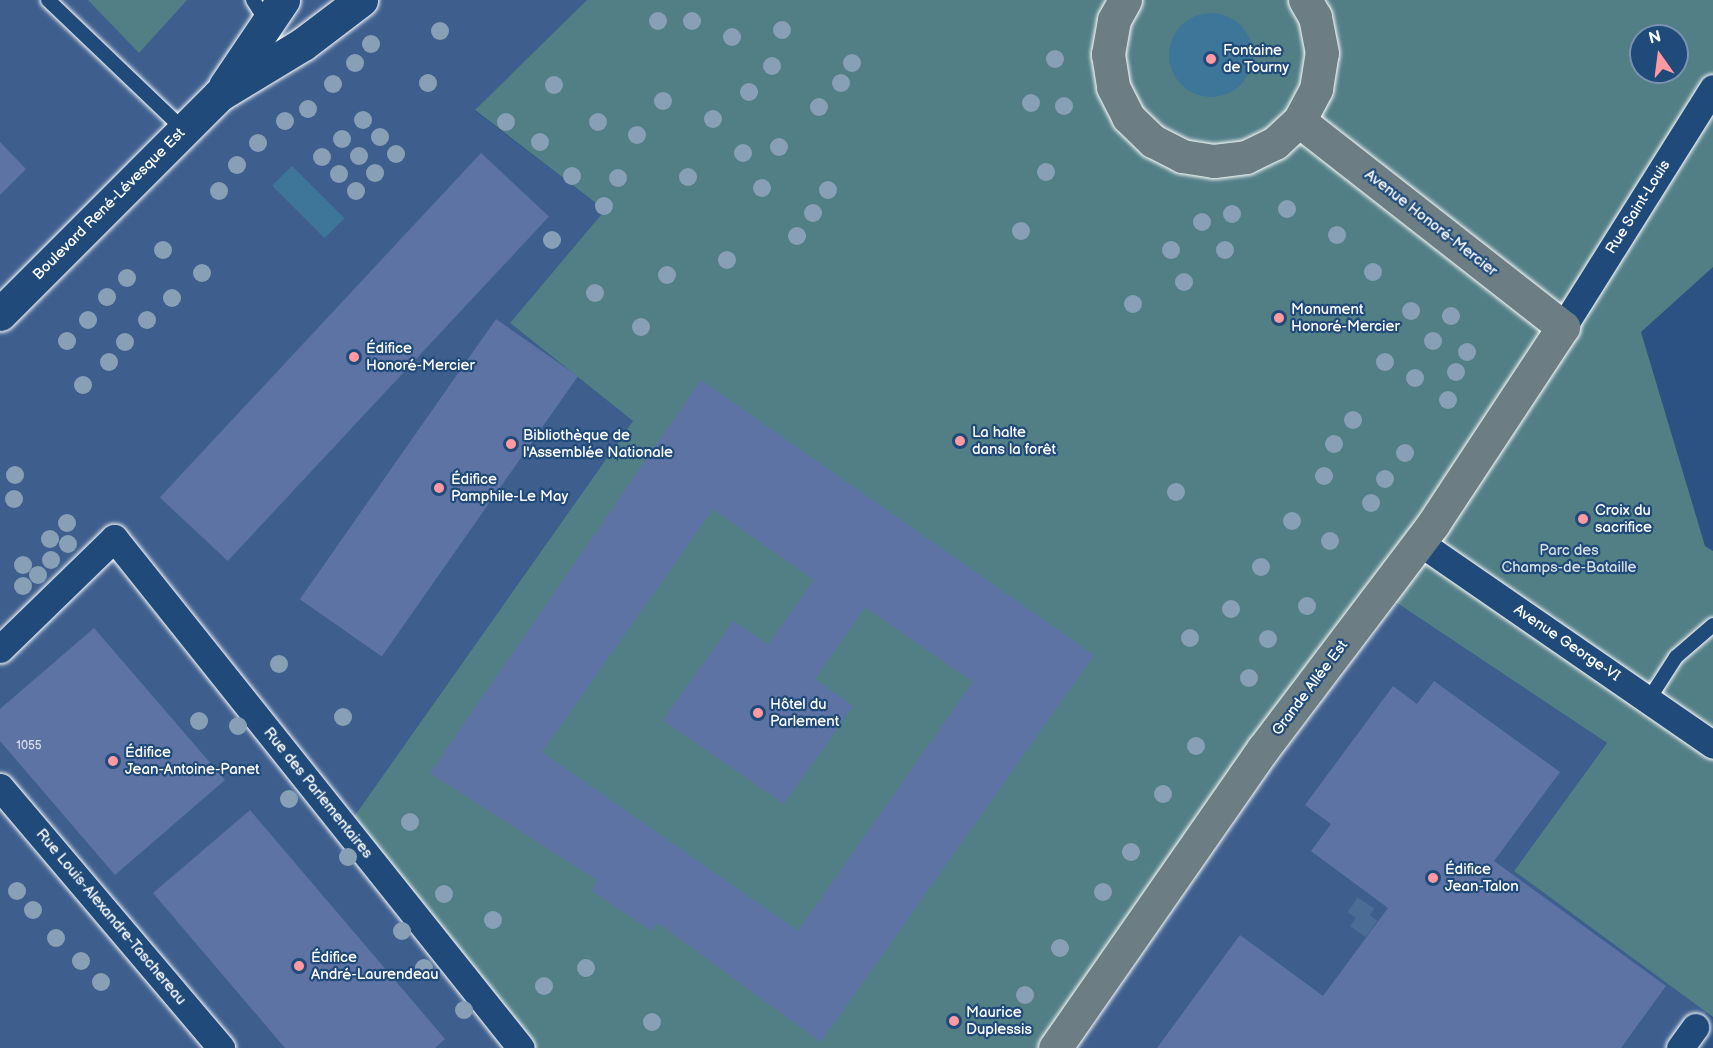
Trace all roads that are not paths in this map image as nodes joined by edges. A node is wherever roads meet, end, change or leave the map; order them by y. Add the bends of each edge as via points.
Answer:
1 (48, 0) edge
2 (361, 0) edge
3 (1125, 0) edge
4 (1305, 0) edge
5 (268, 7) edge
6 (1713, 88) edge
7 (219, 95) junction
8 (1299, 121) junction
9 (183, 129) junction
10 (0, 314) edge
11 (1563, 327) junction
12 (1419, 542) junction
13 (1713, 625) edge
14 (0, 649) edge
15 (1648, 699) junction
16 (1713, 745) edge
17 (0, 787) edge
18 (221, 1048) edge
19 (521, 1048) edge
20 (1055, 1048) edge

1 - 9 lane
2 - 7 main road, Boulevard René-Lévesque Est
3 - 8 main road via 1114,20 1108,54 1113,87 1128,117 1153,141 1182,156 1214,161 1246,157 1275,143
4 - 8 main road via 1315,17 1322,53 1316,89
5 - 7 main road, Boulevard René-Lévesque Est
6 - 11 street, Rue Saint-Louis
7 - 9 main road, Boulevard René-Lévesque Est
8 - 11 main road, Avenue Honoré-Mercier
9 - 10 main road, Boulevard René-Lévesque Est
11 - 12 main road, Grande Allée Est
12 - 15 street, Avenue George-VI
12 - 20 main road, Grande Allée Est via 1263,749
13 - 15 lane via 1676,657
14 - 19 street, Rue des Parlementaires via 114,538
15 - 16 street, Avenue George-VI
17 - 18 street, Rue Louis-Alexandre-Taschereau

